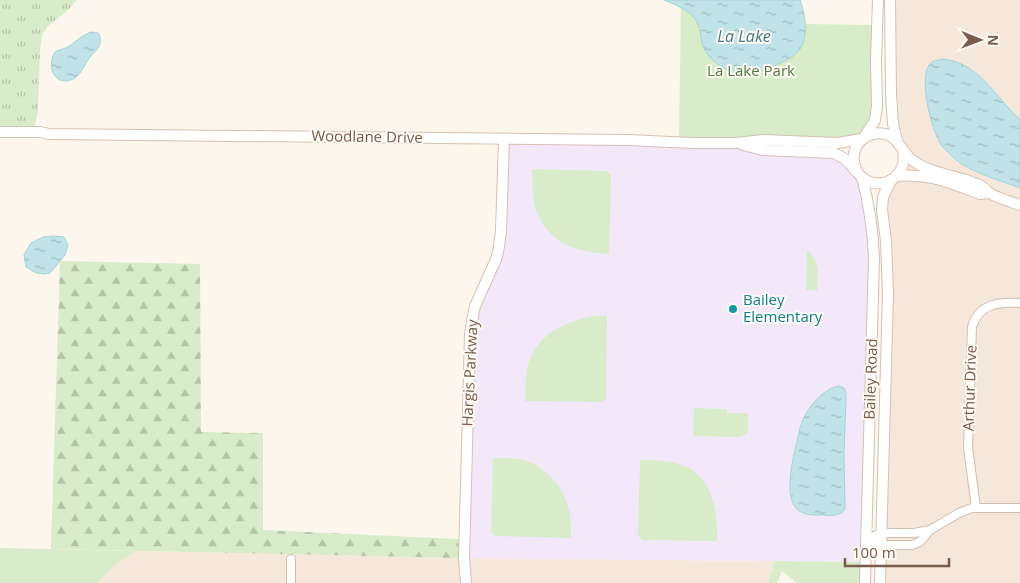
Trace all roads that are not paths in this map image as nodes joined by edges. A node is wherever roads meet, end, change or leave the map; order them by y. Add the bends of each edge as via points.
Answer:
1 (878, 0) edge
2 (890, 0) edge
3 (0, 132) edge
4 (863, 138) junction
5 (504, 139) junction
6 (734, 143) junction
7 (900, 145) junction
8 (860, 176) junction
9 (894, 178) junction
10 (988, 193) junction
11 (1020, 205) edge
12 (1020, 303) edge
13 (976, 508) junction
14 (1020, 508) edge
15 (930, 530) junction
16 (882, 533) junction
17 (866, 539) junction
18 (881, 545) junction
19 (291, 559) dead end
20 (291, 583) edge
21 (466, 583) edge
22 (865, 583) edge
23 (880, 583) edge

1 - 4 street via 877,106 875,120
2 - 7 street via 891,99
3 - 5 street, Woodlane Drive
4 - 6 street, Woodlane Drive via 837,143 764,140
4 - 7 street via 884,133
4 - 8 street via 853,156
5 - 6 street, Woodlane Drive
5 - 21 street, Hargis Parkway via 499,246 475,306 470,335
6 - 8 street, Woodlane Drive via 763,150 834,153 845,159
7 - 9 street via 903,164
7 - 10 street via 922,166 970,181
8 - 9 street via 879,184
8 - 17 street, Bailey Road via 872,225 874,258
9 - 10 street via 909,175 932,177 980,194
9 - 16 street, Bailey Road via 883,197 882,210 888,293
10 - 11 street
12 - 13 street, Arthur Drive via 990,306 981,311 973,325 968,454
13 - 14 street
13 - 15 street
15 - 16 street
15 - 18 street via 916,544
16 - 17 street
16 - 18 street, Bailey Road
17 - 18 street
17 - 22 street, Bailey Road
18 - 23 street, Bailey Road
19 - 20 street

